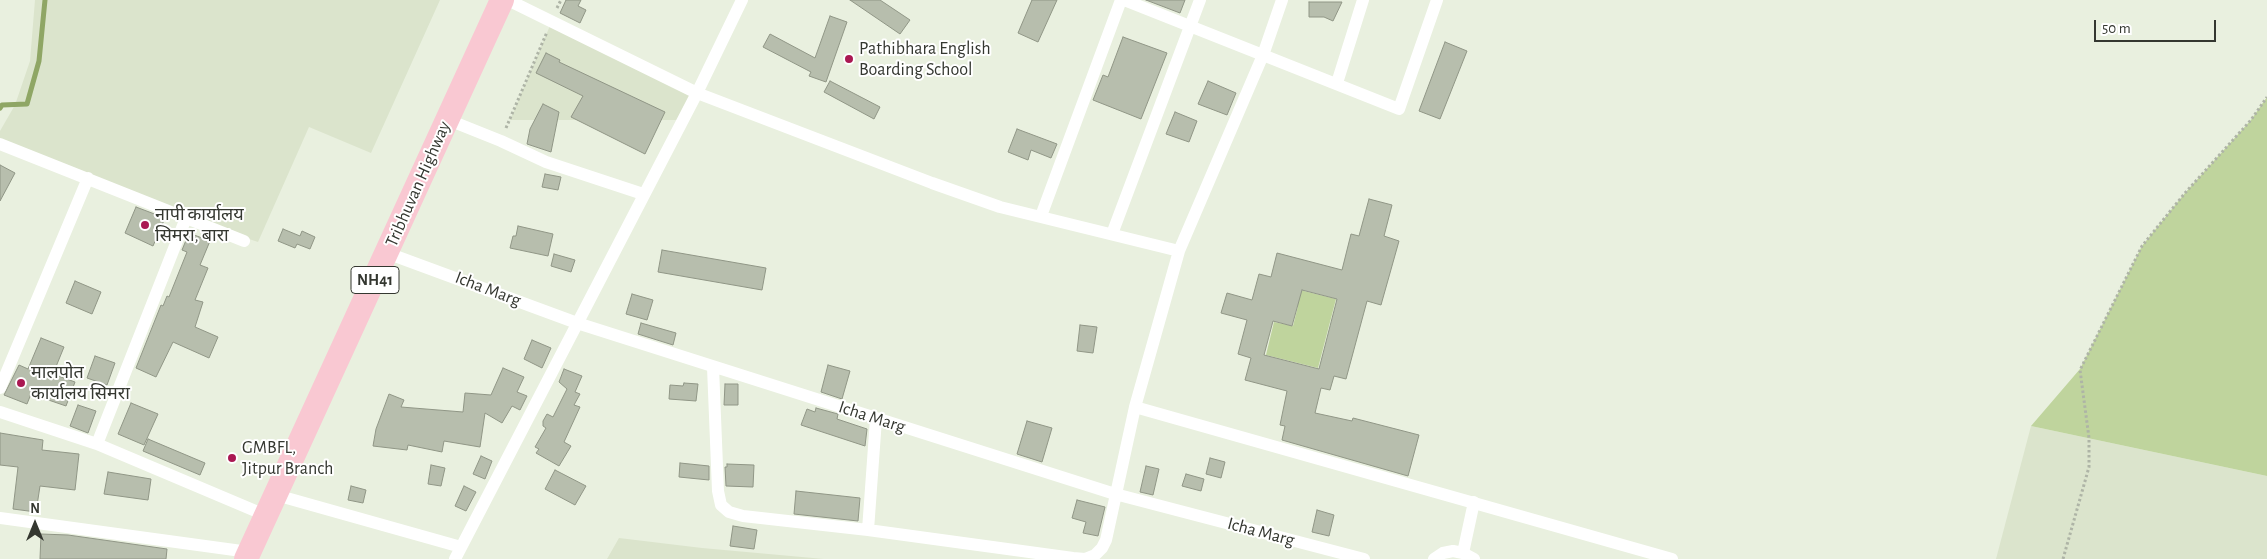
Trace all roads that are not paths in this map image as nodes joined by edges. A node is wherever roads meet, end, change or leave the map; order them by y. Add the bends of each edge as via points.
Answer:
1 (502, 0) edge
2 (508, 0) edge
3 (742, 0) edge
4 (1122, 0) edge
5 (1200, 0) edge
6 (1282, 0) edge
7 (1363, 0) edge
8 (1437, 0) edge
9 (1192, 26) junction
10 (1263, 55) junction
11 (1337, 83) junction
12 (697, 92) junction
13 (446, 119) junction
14 (0, 144) edge
15 (88, 178) junction
16 (643, 194) junction
17 (1041, 216) junction
18 (186, 218) junction
19 (1112, 234) junction
20 (244, 241) dead end
21 (1179, 251) junction
22 (387, 252) junction
23 (577, 323) junction
24 (713, 367) junction
25 (0, 388) edge
26 (1135, 407) junction
27 (0, 412) edge
28 (876, 419) junction
29 (97, 444) junction
30 (1115, 494) junction
31 (1474, 502) junction
32 (270, 505) junction
33 (0, 518) edge
34 (868, 530) junction
35 (461, 547) junction
36 (248, 556) edge
37 (1468, 556) edge
38 (455, 559) edge
39 (1364, 559) edge
40 (1434, 559) edge
41 (1672, 559) edge

1 - 13 highway, Tribhuvan Highway / NH41
2 - 12 street
3 - 12 street
4 - 9 street
4 - 17 street
5 - 9 street
6 - 10 street
7 - 11 street
8 - 11 street via 1399,109
9 - 10 street
9 - 19 street
10 - 11 street
10 - 21 street
12 - 16 street
12 - 17 street via 932,183 1000,207
13 - 16 street via 546,162
13 - 22 highway, Tribhuvan Highway / NH41
14 - 15 street
15 - 18 street
15 - 25 street
16 - 23 street
17 - 19 street
18 - 20 street
18 - 29 street
19 - 21 street
21 - 26 street
22 - 23 street, Icha Marg
22 - 32 highway, Tribhuvan Highway / NH41
23 - 24 street, Icha Marg
23 - 35 street
24 - 28 street, Icha Marg
24 - 34 street via 721,505 743,516
26 - 30 street
26 - 31 street
27 - 29 street
28 - 30 street, Icha Marg
28 - 34 street
29 - 32 street
30 - 34 street via 1106,540 1095,555 1085,559
30 - 39 street, Icha Marg
31 - 37 street
31 - 41 street
32 - 35 street
32 - 36 highway, Tribhuvan Highway / NH41
33 - 36 street
35 - 38 street
37 - 40 street via 1453,551

